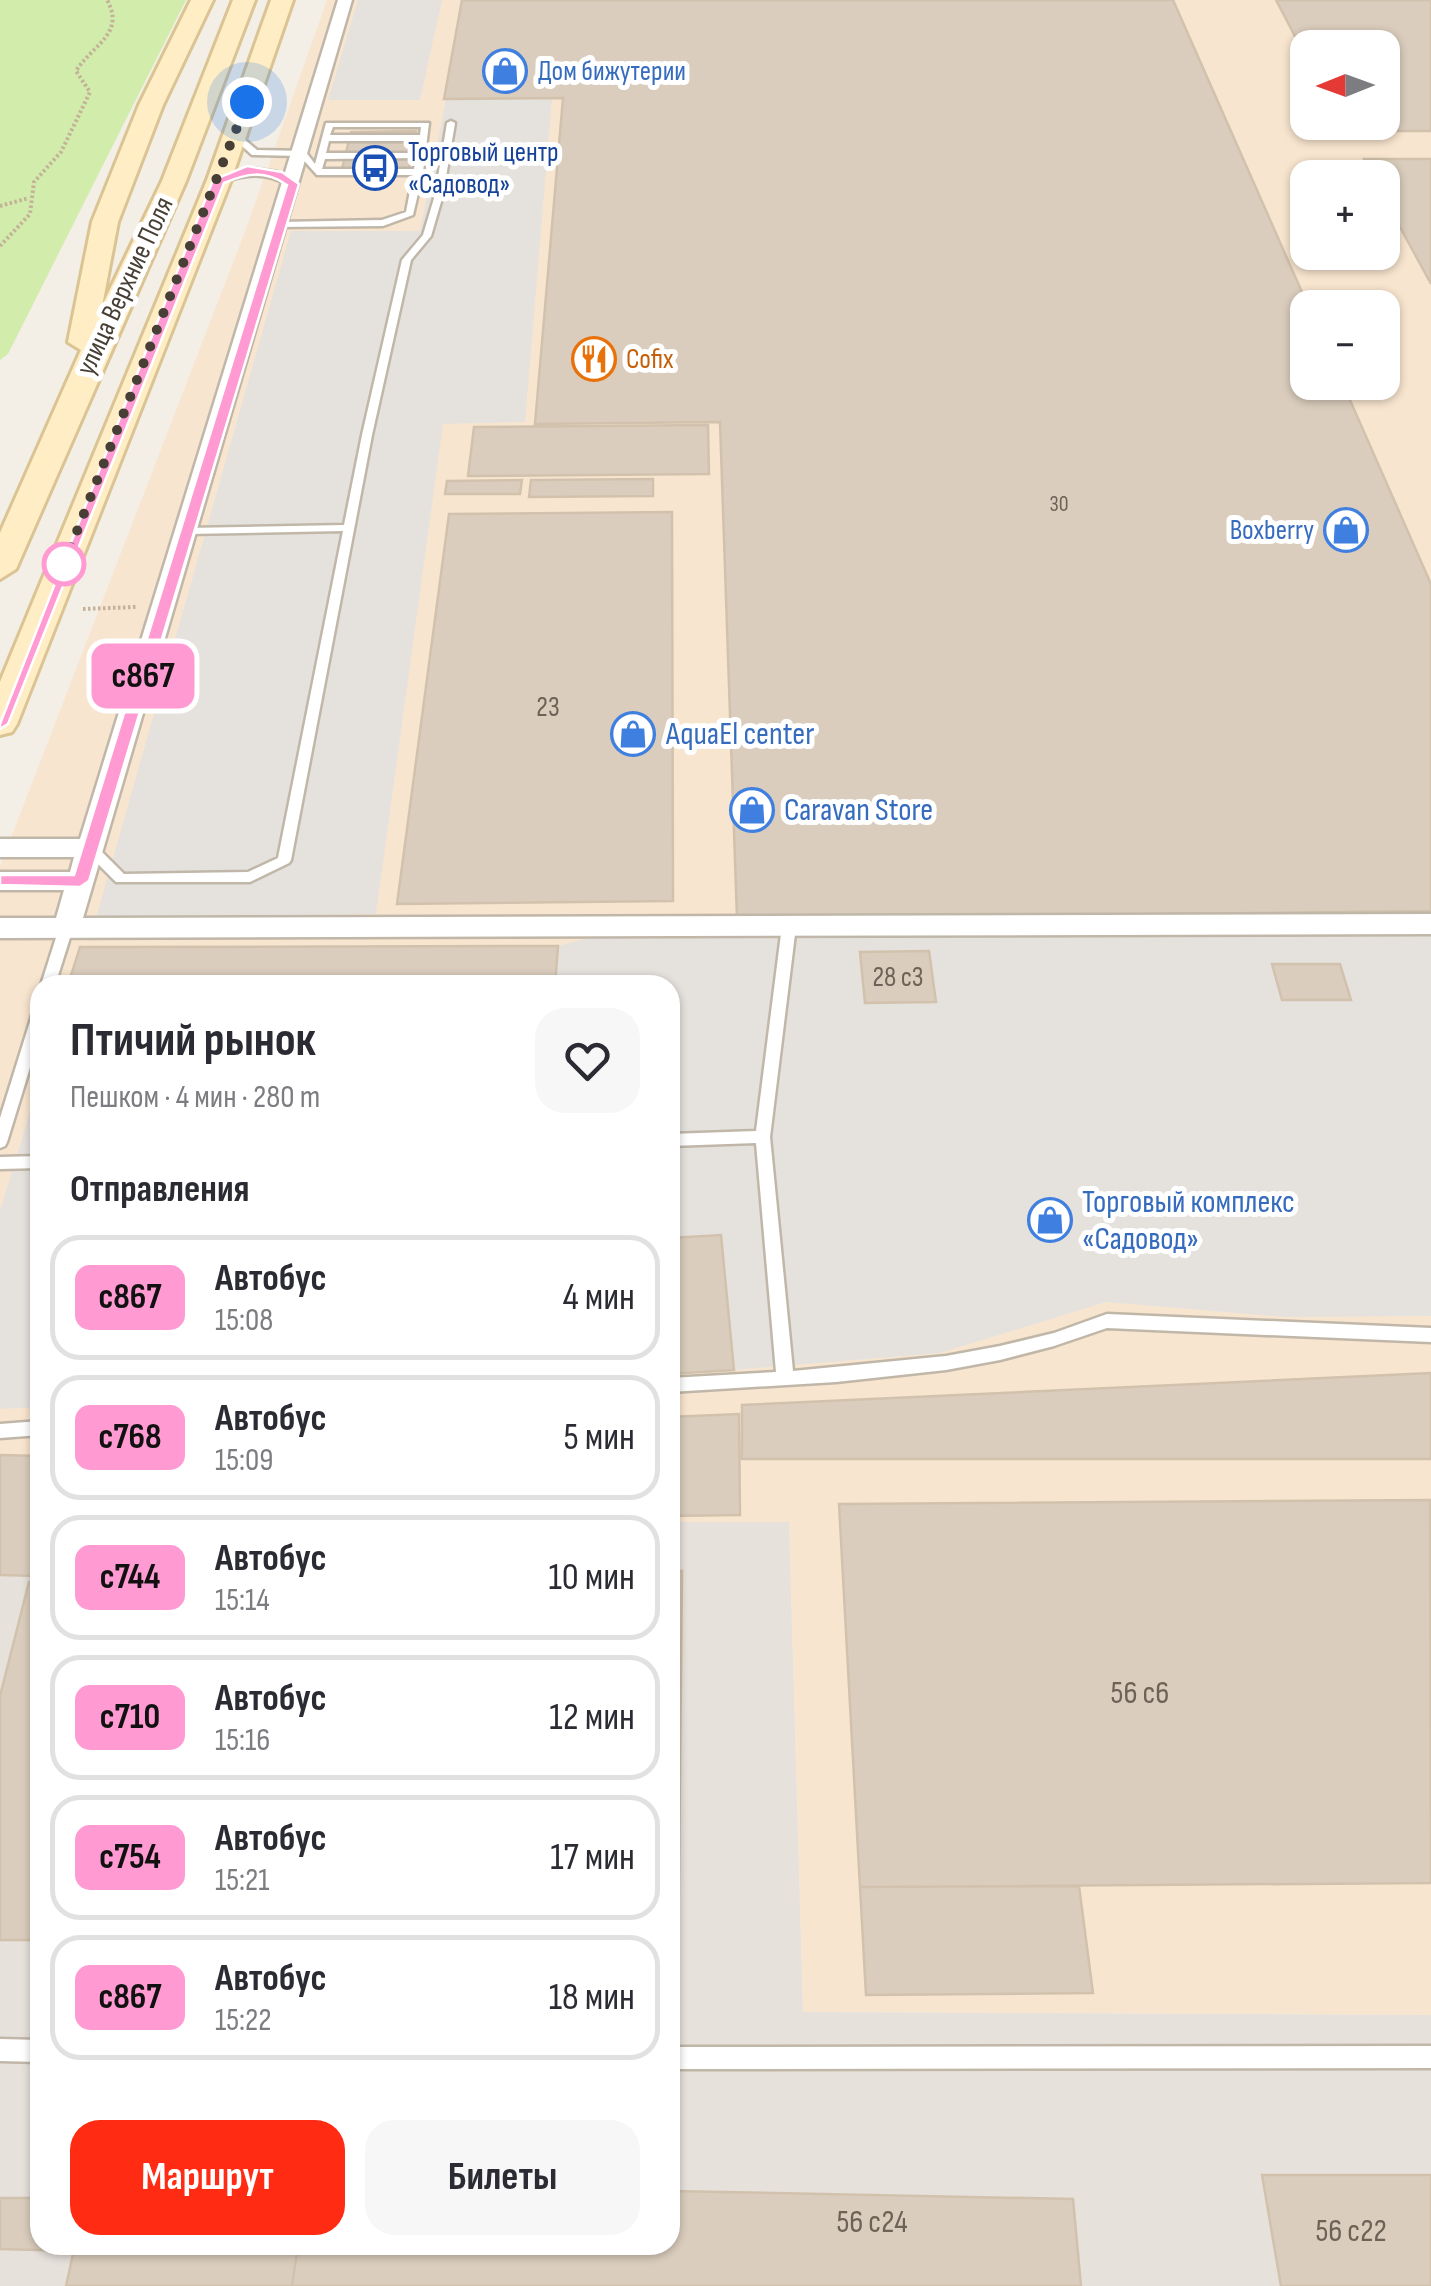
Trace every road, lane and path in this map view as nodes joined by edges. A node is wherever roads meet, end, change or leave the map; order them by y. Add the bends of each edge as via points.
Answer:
1 (106, 0) edge
2 (244, 0) edge
3 (282, 0) edge
4 (346, 0) edge
5 (197, 10) edge
6 (450, 124) dead end
7 (235, 136) junction
8 (302, 153) junction
9 (321, 155) junction
10 (421, 155) junction
11 (219, 180) junction
12 (293, 184) junction
13 (29, 198) junction
14 (0, 206) edge
15 (280, 224) junction
16 (0, 246) edge
17 (73, 398) junction
18 (346, 528) junction
19 (187, 531) junction
20 (0, 569) edge
21 (164, 606) junction
22 (83, 609) dead end
23 (0, 724) edge
24 (0, 848) edge
25 (90, 848) junction
26 (0, 881) edge
27 (80, 881) junction
28 (1431, 924) edge
29 (66, 925) junction
30 (789, 926) junction
31 (0, 928) edge
32 (51, 975) edge
33 (30, 1044) edge
34 (763, 1137) junction
35 (680, 1140) edge
36 (0, 1142) edge
37 (30, 1162) edge
38 (0, 1163) edge
39 (1431, 1334) edge
40 (785, 1378) junction
41 (680, 1384) edge
42 (30, 1429) edge
43 (0, 1431) edge
44 (0, 2050) edge
45 (30, 2051) edge
46 (1431, 2057) edge
47 (680, 2058) edge

1 - 13 path via 115,22 110,38 76,71 90,92 60,154 36,173
2 - 17 main road, улица Верхние Поля via 174,181
3 - 7 main road, улица Верхние Поля
4 - 8 street
5 - 17 main road via 104,222
6 - 18 lane via 439,195 426,236 408,260
7 - 8 lane via 255,152
7 - 11 main road, улица Верхние Поля
8 - 9 lane
8 - 12 street
9 - 10 lane
9 - 10 lane
9 - 10 lane via 329,125 426,125
10 - 15 lane via 410,213 383,223
11 - 12 lane via 266,170
11 - 23 main road, улица Верхние Поля
12 - 15 street
13 - 14 path
13 - 16 path via 30,214
15 - 19 street
17 - 20 main road, улица Верхние Поля
18 - 19 lane
18 - 25 lane via 284,860 250,878 121,879
19 - 21 street
21 - 22 path
21 - 25 street
24 - 25 street
25 - 27 street
26 - 27 street
27 - 29 street
28 - 30 street
29 - 30 street
29 - 31 street
29 - 32 lane
30 - 34 lane
33 - 36 lane
34 - 35 lane
34 - 40 lane
37 - 38 lane
39 - 40 lane via 1107,1321 1058,1340 940,1367
40 - 41 lane
42 - 43 lane
44 - 45 lane
46 - 47 lane

